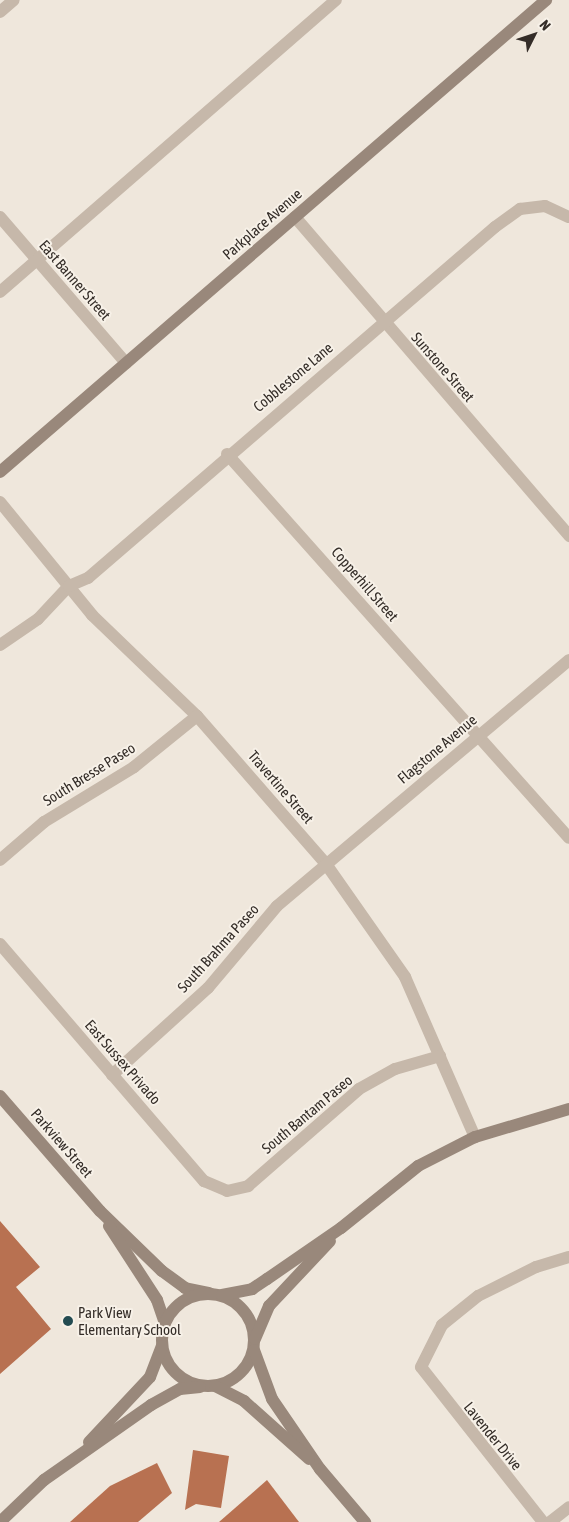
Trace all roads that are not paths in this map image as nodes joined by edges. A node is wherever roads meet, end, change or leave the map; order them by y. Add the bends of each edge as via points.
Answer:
1 (14, 0) edge
2 (336, 0) edge
3 (546, 0) edge
4 (0, 12) edge
5 (0, 217) edge
6 (295, 217) junction
7 (569, 217) edge
8 (37, 260) junction
9 (0, 292) edge
10 (383, 322) junction
11 (126, 363) junction
12 (227, 454) junction
13 (0, 472) edge
14 (0, 502) edge
15 (569, 536) edge
16 (69, 586) junction
17 (0, 645) edge
18 (569, 660) edge
19 (197, 716) junction
20 (478, 736) junction
21 (569, 838) edge
22 (0, 860) edge
23 (326, 864) junction
24 (0, 944) edge
25 (440, 1056) junction
26 (112, 1075) junction
27 (0, 1096) edge
28 (569, 1109) edge
29 (475, 1138) junction
30 (227, 1191) joint
31 (100, 1211) junction
32 (342, 1228) junction
33 (569, 1257) edge
34 (216, 1294) junction
35 (165, 1323) junction
36 (254, 1344) junction
37 (162, 1346) junction
38 (209, 1386) junction
39 (74, 1458) junction
40 (320, 1469) junction
41 (569, 1507) edge
42 (0, 1522) edge
43 (366, 1522) edge
44 (543, 1522) edge
45 (550, 1522) edge

1 - 4 street
2 - 8 street
3 - 6 street, Parkplace Avenue
5 - 8 street, East Banner Street
6 - 10 street, Sunstone Street
6 - 11 street, Parkplace Avenue
7 - 10 street, Cobblestone Lane via 545,206 514,214
8 - 9 street
8 - 11 street, East Banner Street
10 - 12 street, Cobblestone Lane
10 - 15 street, Sunstone Street
11 - 13 street, Parkplace Avenue
12 - 16 street, Cobblestone Lane via 88,578
12 - 20 street, Copperhill Street
14 - 16 street, Travertine Street
16 - 17 street via 38,619
16 - 19 street, Travertine Street via 92,615
18 - 20 street, Flagstone Avenue
19 - 22 street, South Bresse Paseo via 134,767 44,822
19 - 23 street, Travertine Street
20 - 21 street, Copperhill Street
20 - 23 street, Flagstone Avenue
23 - 25 street, Travertine Street via 405,977
23 - 26 street, South Brahma Paseo via 277,906 208,988
24 - 26 street, East Sussex Privado
25 - 29 street, Travertine Street
25 - 30 street, South Bantam Paseo via 395,1069 360,1089 248,1186
26 - 30 street, East Sussex Privado via 204,1181
27 - 31 street, Parkview Street
28 - 29 street
29 - 32 street via 418,1166
31 - 34 street, Parkview Street via 175,1282
31 - 35 street, Parkview Street via 147,1284
32 - 34 street via 252,1288
32 - 36 street via 269,1306
33 - 44 street, Lavender Drive via 536,1267 478,1296 442,1325 421,1367
34 - 35 street via 187,1298
34 - 36 street via 246,1312
35 - 37 street
36 - 38 street via 240,1374
36 - 40 street via 264,1387
37 - 38 street via 172,1369
37 - 39 street via 150,1377
38 - 39 street via 165,1396
38 - 40 street via 244,1400
39 - 42 street
40 - 43 street
41 - 45 street

